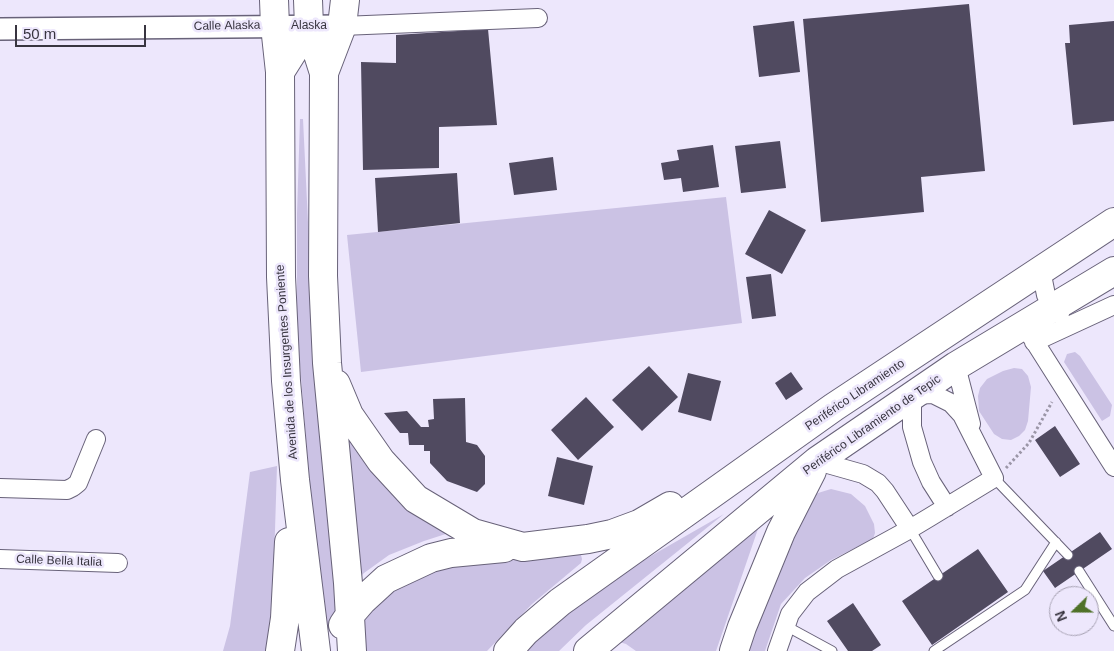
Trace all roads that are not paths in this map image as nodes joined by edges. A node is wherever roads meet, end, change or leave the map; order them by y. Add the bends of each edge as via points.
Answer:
1 (274, 13) edge
2 (308, 13) edge
3 (344, 13) edge
4 (538, 18) dead end
5 (0, 30) edge
6 (280, 72) junction
7 (324, 73) junction
8 (1114, 222) edge
9 (1114, 232) edge
10 (1114, 271) edge
11 (1042, 280) junction
12 (1114, 305) edge
13 (1054, 308) junction
14 (1076, 323) junction
15 (1029, 334) junction
16 (327, 363) junction
17 (956, 366) junction
18 (286, 381) junction
19 (912, 395) junction
20 (834, 408) junction
21 (96, 439) dead end
22 (978, 448) junction
23 (817, 461) junction
24 (1114, 468) edge
25 (994, 478) junction
26 (0, 488) edge
27 (712, 494) junction
28 (947, 507) junction
29 (910, 529) junction
30 (1056, 542) junction
31 (523, 547) junction
32 (1068, 555) dead end
33 (0, 559) edge
34 (118, 563) dead end
35 (1079, 571) dead end
36 (938, 576) dead end
37 (349, 616) junction
38 (786, 626) junction
39 (1114, 626) edge
40 (594, 646) edge
41 (280, 651) edge
42 (316, 651) edge
43 (330, 651) edge
44 (352, 651) edge
45 (508, 651) edge
46 (734, 651) edge
47 (777, 651) edge
48 (832, 651) edge
49 (934, 651) edge

1 - 2 street, Alaska
1 - 5 street, Calle Alaska
1 - 6 main road, Avenida de los Insurgentes Poniente
2 - 3 street, Alaska
2 - 6 main road
2 - 7 main road
3 - 4 street
3 - 7 main road
6 - 18 main road, Avenida de los Insurgentes Poniente via 281,277
7 - 16 main road via 323,276
8 - 20 main road, Periférico Libramiento
9 - 11 main road
10 - 13 main road, Periférico Libramiento de Tepic
11 - 13 street
11 - 19 main road via 937,354 912,382
12 - 14 street
13 - 14 street via 1065,319
13 - 15 main road, Periférico Libramiento de Tepic
14 - 15 street
15 - 17 main road, Periférico Libramiento de Tepic
15 - 24 street
16 - 31 main road via 349,415 362,436 416,499 473,533
16 - 37 main road
17 - 19 main road, Periférico Libramiento de Tepic
17 - 22 street
18 - 41 main road via 289,560
18 - 42 main road, Avenida de los Insurgentes Poniente
19 - 22 street via 933,394 951,403 962,415
19 - 23 main road, Periférico Libramiento de Tepic
19 - 27 main road via 897,390 866,401 752,483
19 - 28 street via 912,427 922,462
20 - 27 main road, Periférico Libramiento
20 - 31 main road via 639,524 588,539
21 - 26 street via 78,483 73,487 67,490
22 - 25 street
23 - 29 street via 862,474 878,483
23 - 40 main road, Periférico Libramiento de Tepic
23 - 46 main road via 781,532
25 - 28 street
25 - 30 lane
27 - 45 main road, Periférico Libramiento via 560,602
28 - 29 street
29 - 36 lane
29 - 38 street via 837,569 807,592 790,614
30 - 32 lane
30 - 49 lane via 1025,590 967,625
31 - 37 main road via 430,558 386,579
33 - 34 street, Calle Bella Italia
35 - 39 lane
37 - 43 main road
37 - 44 main road
38 - 47 street
38 - 48 lane

